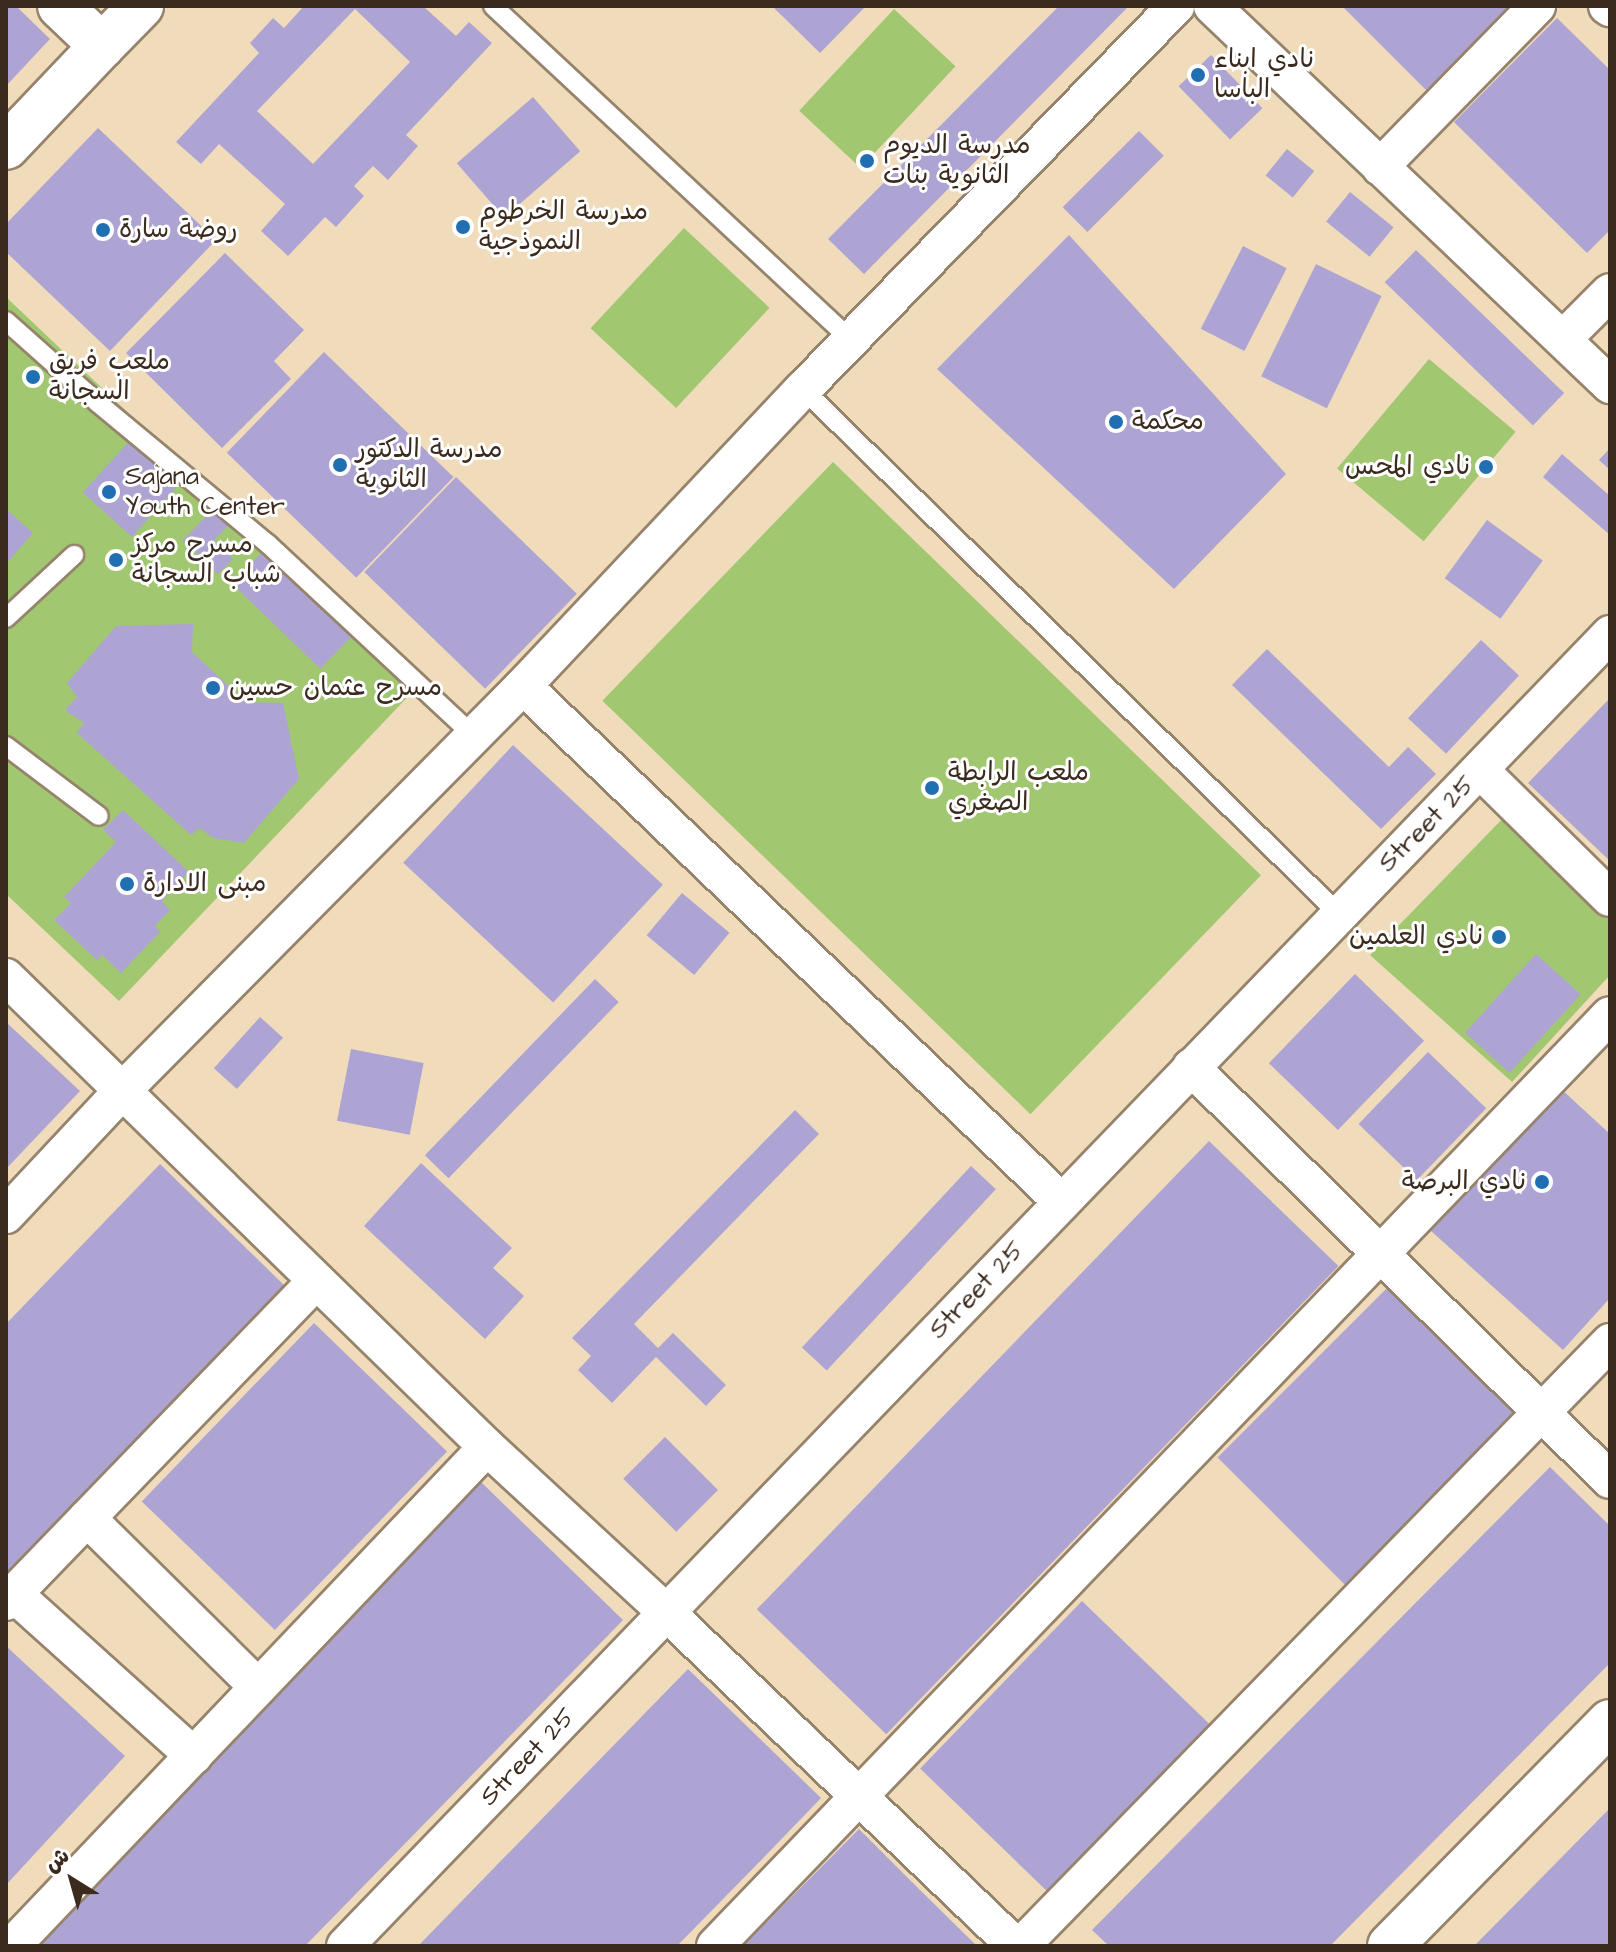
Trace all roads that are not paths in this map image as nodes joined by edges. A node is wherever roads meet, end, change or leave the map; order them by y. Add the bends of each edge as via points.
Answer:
1 (60, 6) edge
2 (141, 6) edge
3 (493, 6) edge
4 (1176, 6) edge
5 (1212, 6) edge
6 (1537, 6) edge
7 (102, 46) junction
8 (6, 147) edge
9 (1380, 167) junction
10 (1610, 292) edge
11 (6, 321) edge
12 (1563, 339) junction
13 (851, 340) junction
14 (1610, 385) edge
15 (803, 389) junction
16 (74, 555) dead end
17 (6, 618) edge
18 (1606, 645) edge
19 (523, 686) junction
20 (474, 736) junction
21 (6, 746) edge
22 (1480, 770) junction
23 (99, 816) dead end
24 (1610, 898) edge
25 (1339, 914) junction
26 (6, 977) edge
27 (1610, 1015) edge
28 (1191, 1067) junction
29 (121, 1092) junction
30 (1062, 1202) junction
31 (6, 1215) edge
32 (1382, 1255) junction
33 (316, 1281) junction
34 (1610, 1342) edge
35 (1540, 1410) junction
36 (487, 1447) junction
37 (1610, 1480) edge
38 (87, 1518) junction
39 (10, 1598) edge
40 (667, 1613) junction
41 (258, 1687) junction
42 (1610, 1722) edge
43 (194, 1756) junction
44 (855, 1796) junction
45 (12, 1946) edge
46 (345, 1946) edge
47 (715, 1946) edge
48 (1015, 1946) edge
49 (1021, 1946) edge
50 (1390, 1946) edge

1 - 7 street
2 - 7 street
3 - 13 lane
4 - 13 street
5 - 9 street
6 - 9 street
7 - 8 street
9 - 12 street
10 - 12 street
11 - 20 lane via 268,544
12 - 14 street
13 - 15 street
15 - 19 street
15 - 25 lane
16 - 17 lane
18 - 22 street, Street 25
19 - 20 street
19 - 30 street
20 - 29 street
21 - 23 lane
22 - 24 street
22 - 25 street, Street 25
25 - 28 street, Street 25
26 - 29 street
27 - 32 street
28 - 30 street, Street 25
28 - 32 street
29 - 31 street
29 - 33 street
30 - 40 street, Street 25
32 - 35 street
32 - 44 street
33 - 36 street
33 - 38 street
34 - 35 street
35 - 37 street
35 - 49 street
36 - 40 street
36 - 41 street
38 - 39 street
38 - 41 street
39 - 43 street
40 - 44 street
40 - 46 street, Street 25
41 - 43 street
42 - 50 street
43 - 45 street
44 - 47 street
44 - 48 street

